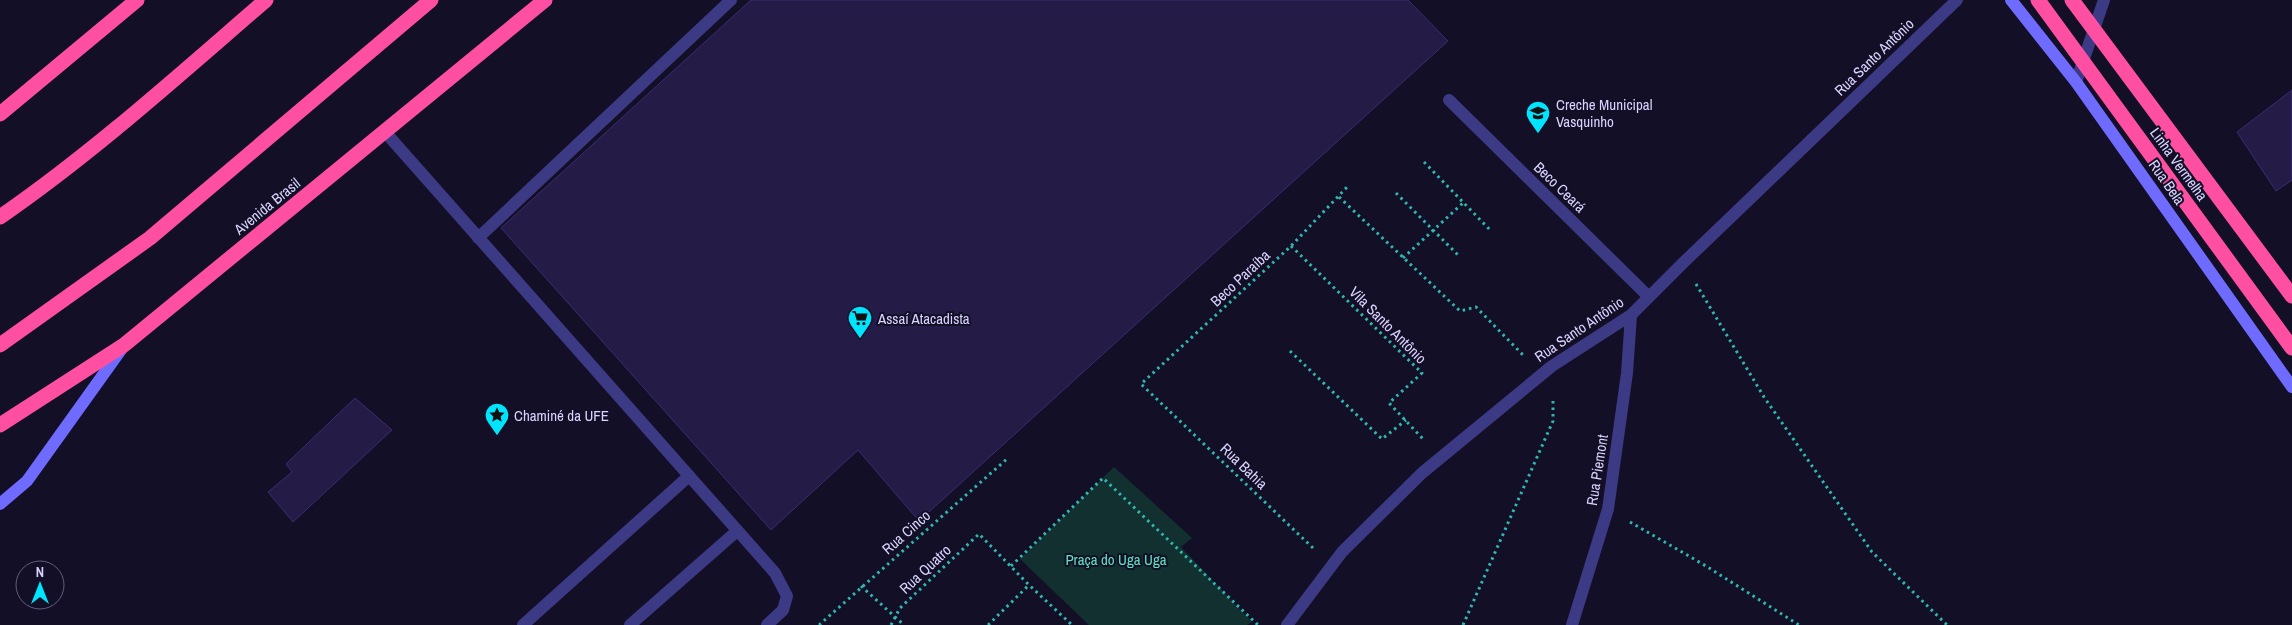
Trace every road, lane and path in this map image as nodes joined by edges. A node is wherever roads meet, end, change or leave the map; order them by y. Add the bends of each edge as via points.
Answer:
1 (137, 0) edge
2 (266, 0) edge
3 (431, 0) edge
4 (545, 0) edge
5 (731, 0) edge
6 (1957, 0) edge
7 (2011, 0) edge
8 (2038, 0) edge
9 (2072, 0) edge
10 (2104, 0) edge
11 (2076, 82) junction
12 (1449, 100) dead end
13 (0, 114) edge
14 (386, 133) junction
15 (1424, 162) dead end
16 (1349, 185) dead end
17 (1396, 193) dead end
18 (1338, 197) junction
19 (1464, 202) junction
20 (0, 217) edge
21 (1433, 230) junction
22 (1492, 232) dead end
23 (478, 238) junction
24 (1291, 246) junction
25 (1460, 257) dead end
26 (1403, 258) junction
27 (1683, 262) junction
28 (1649, 296) junction
29 (2292, 296) edge
30 (1631, 315) junction
31 (0, 344) edge
32 (124, 345) junction
33 (2292, 348) edge
34 (1290, 351) dead end
35 (1547, 370) junction
36 (76, 376) junction
37 (1141, 384) joint
38 (2292, 387) edge
39 (0, 412) edge
40 (0, 425) edge
41 (1008, 458) dead end
42 (689, 476) junction
43 (0, 504) edge
44 (1608, 509) junction
45 (737, 531) junction
46 (1332, 565) junction
47 (1011, 566) junction
48 (1029, 585) junction
49 (861, 586) junction
50 (896, 616) junction
51 (523, 625) edge
52 (630, 625) edge
53 (767, 625) edge
54 (819, 625) edge
55 (891, 625) edge
56 (904, 625) edge
57 (988, 625) edge
58 (1072, 625) edge
59 (1258, 625) edge
60 (1287, 625) edge
61 (1463, 625) edge
62 (1572, 625) edge
63 (1800, 625) edge
64 (1947, 625) edge

1 - 13 highway
2 - 20 highway via 130,117
3 - 31 highway via 150,238
4 - 14 highway, Avenida Brasil
5 - 23 street
6 - 27 street, Rua Santo Antônio
7 - 11 street, Rua Bela
8 - 33 highway, Linha Vermelha, bridge
9 - 29 highway, Linha Vermelha, bridge
10 - 11 street
11 - 38 street, Rua Bela
12 - 28 street, Beco Ceará
14 - 23 street
14 - 32 highway, Avenida Brasil
15 - 19 path
16 - 18 path, Beco Paraíba
17 - 21 path
18 - 24 path, Beco Paraíba
18 - 26 path
19 - 21 path
19 - 22 path
21 - 25 path
21 - 26 path
23 - 42 street
24 - 34 path, Vila Santo Antônio via 1422,372 1389,403 1406,420 1382,439
24 - 37 path, Beco Paraíba
26 - 35 path via 1460,310 1476,308
27 - 28 street, Rua Santo Antônio
27 - 64 path via 1764,398 1872,552
28 - 30 street, Rua Santo Antônio
30 - 35 street, Rua Santo Antônio
30 - 44 street, Rua Piemont via 1627,372
32 - 36 highway, Avenida Brasil
32 - 43 street via 27,481
35 - 46 street, Rua Santo Antônio via 1422,473
35 - 61 path via 1553,421
36 - 39 highway
36 - 40 highway, Avenida Brasil
37 - 46 path, Rua Bahia
41 - 49 path, Rua Cinco
42 - 45 street
42 - 51 street
44 - 62 street, Rua Piemont
44 - 63 path
45 - 52 street
45 - 53 street via 775,573 787,596 783,610
46 - 60 street, Rua Santo Antônio
47 - 48 path
47 - 50 path, Rua Quatro via 979,534 900,608
47 - 59 path via 1103,478
48 - 57 path
48 - 58 path
49 - 50 path
49 - 54 path, Rua Cinco
50 - 55 path, Rua Quatro
50 - 56 path

